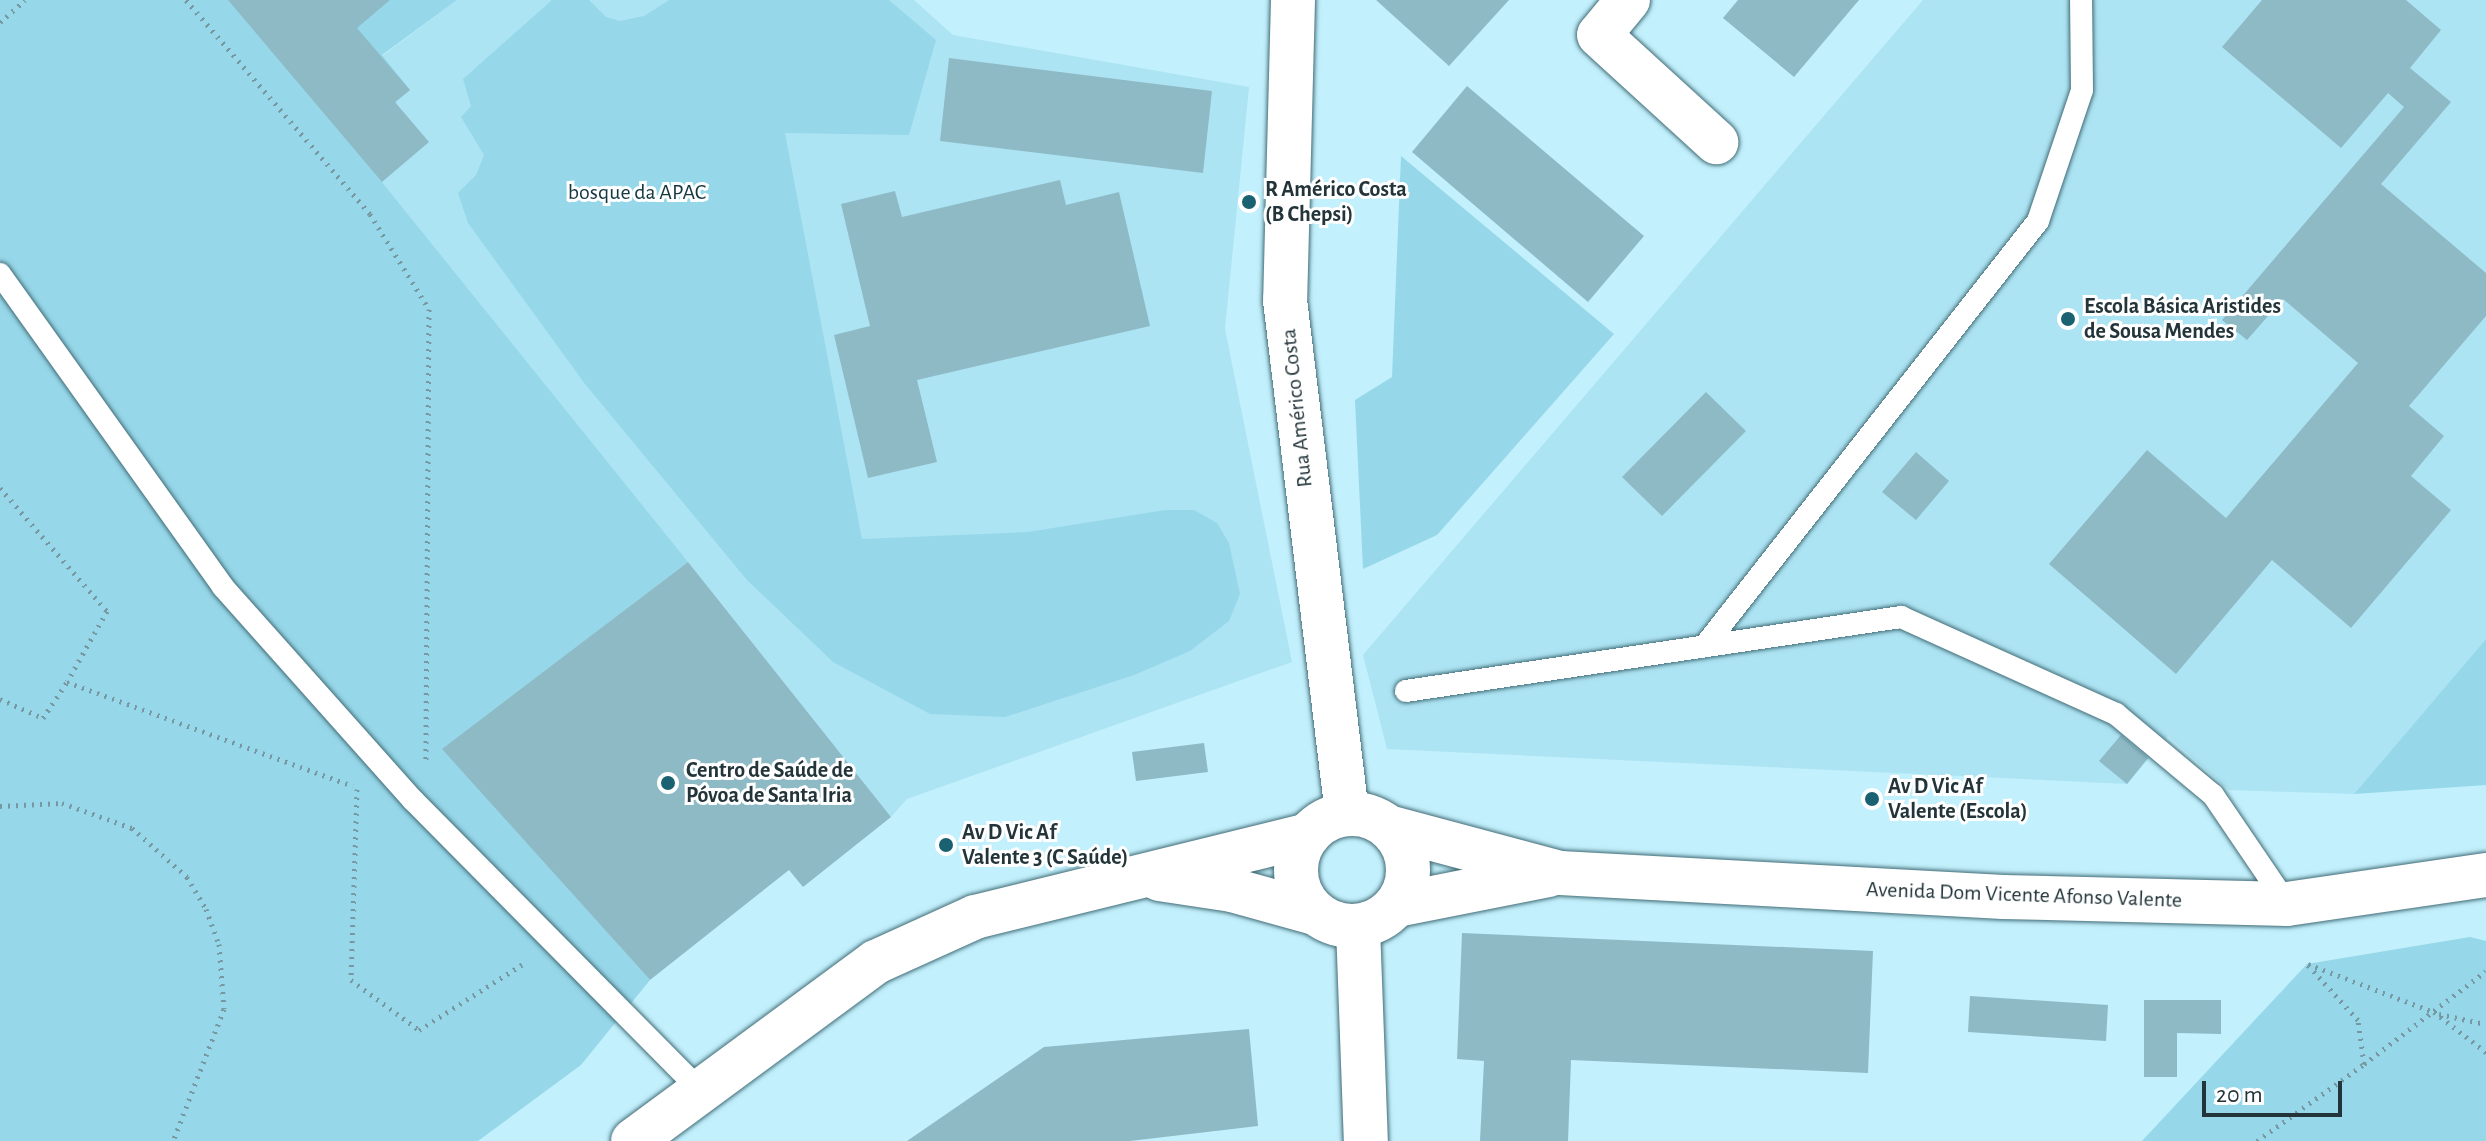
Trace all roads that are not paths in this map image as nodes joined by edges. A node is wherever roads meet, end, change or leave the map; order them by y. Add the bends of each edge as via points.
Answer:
1 (1293, 0) edge
2 (1628, 0) edge
3 (2081, 0) edge
4 (1716, 142) dead end
5 (0, 274) edge
6 (1707, 643) junction
7 (1406, 691) dead end
8 (1347, 814) junction
9 (1388, 827) junction
10 (1308, 835) junction
11 (1560, 873) junction
12 (2486, 875) edge
13 (1136, 876) junction
14 (2287, 904) junction
15 (1397, 905) junction
16 (1315, 913) junction
17 (1358, 927) junction
18 (703, 1093) junction
19 (633, 1141) edge
20 (1366, 1141) edge

1 - 8 street, Rua Américo Costa via 1285,300
2 - 4 street via 1599,35
3 - 6 lane via 2082,90 2038,221
5 - 18 lane via 223,587 413,800
6 - 7 lane
6 - 14 lane via 1901,617 2128,724 2213,795
8 - 9 street
8 - 10 street
9 - 11 street, Avenida Dom Vicente Afonso Valente
9 - 15 street via 1400,840 1408,865 1406,890
10 - 13 street
10 - 16 street via 1296,866 1304,900
11 - 14 street, Avenida Dom Vicente Afonso Valente via 2003,897
11 - 15 street, Avenida Dom Vicente Afonso Valente
12 - 14 street, Avenida Dom Vicente Afonso Valente
13 - 16 street via 1232,890
13 - 18 street via 975,917 876,962
15 - 17 street
16 - 17 street
17 - 20 street
18 - 19 street

